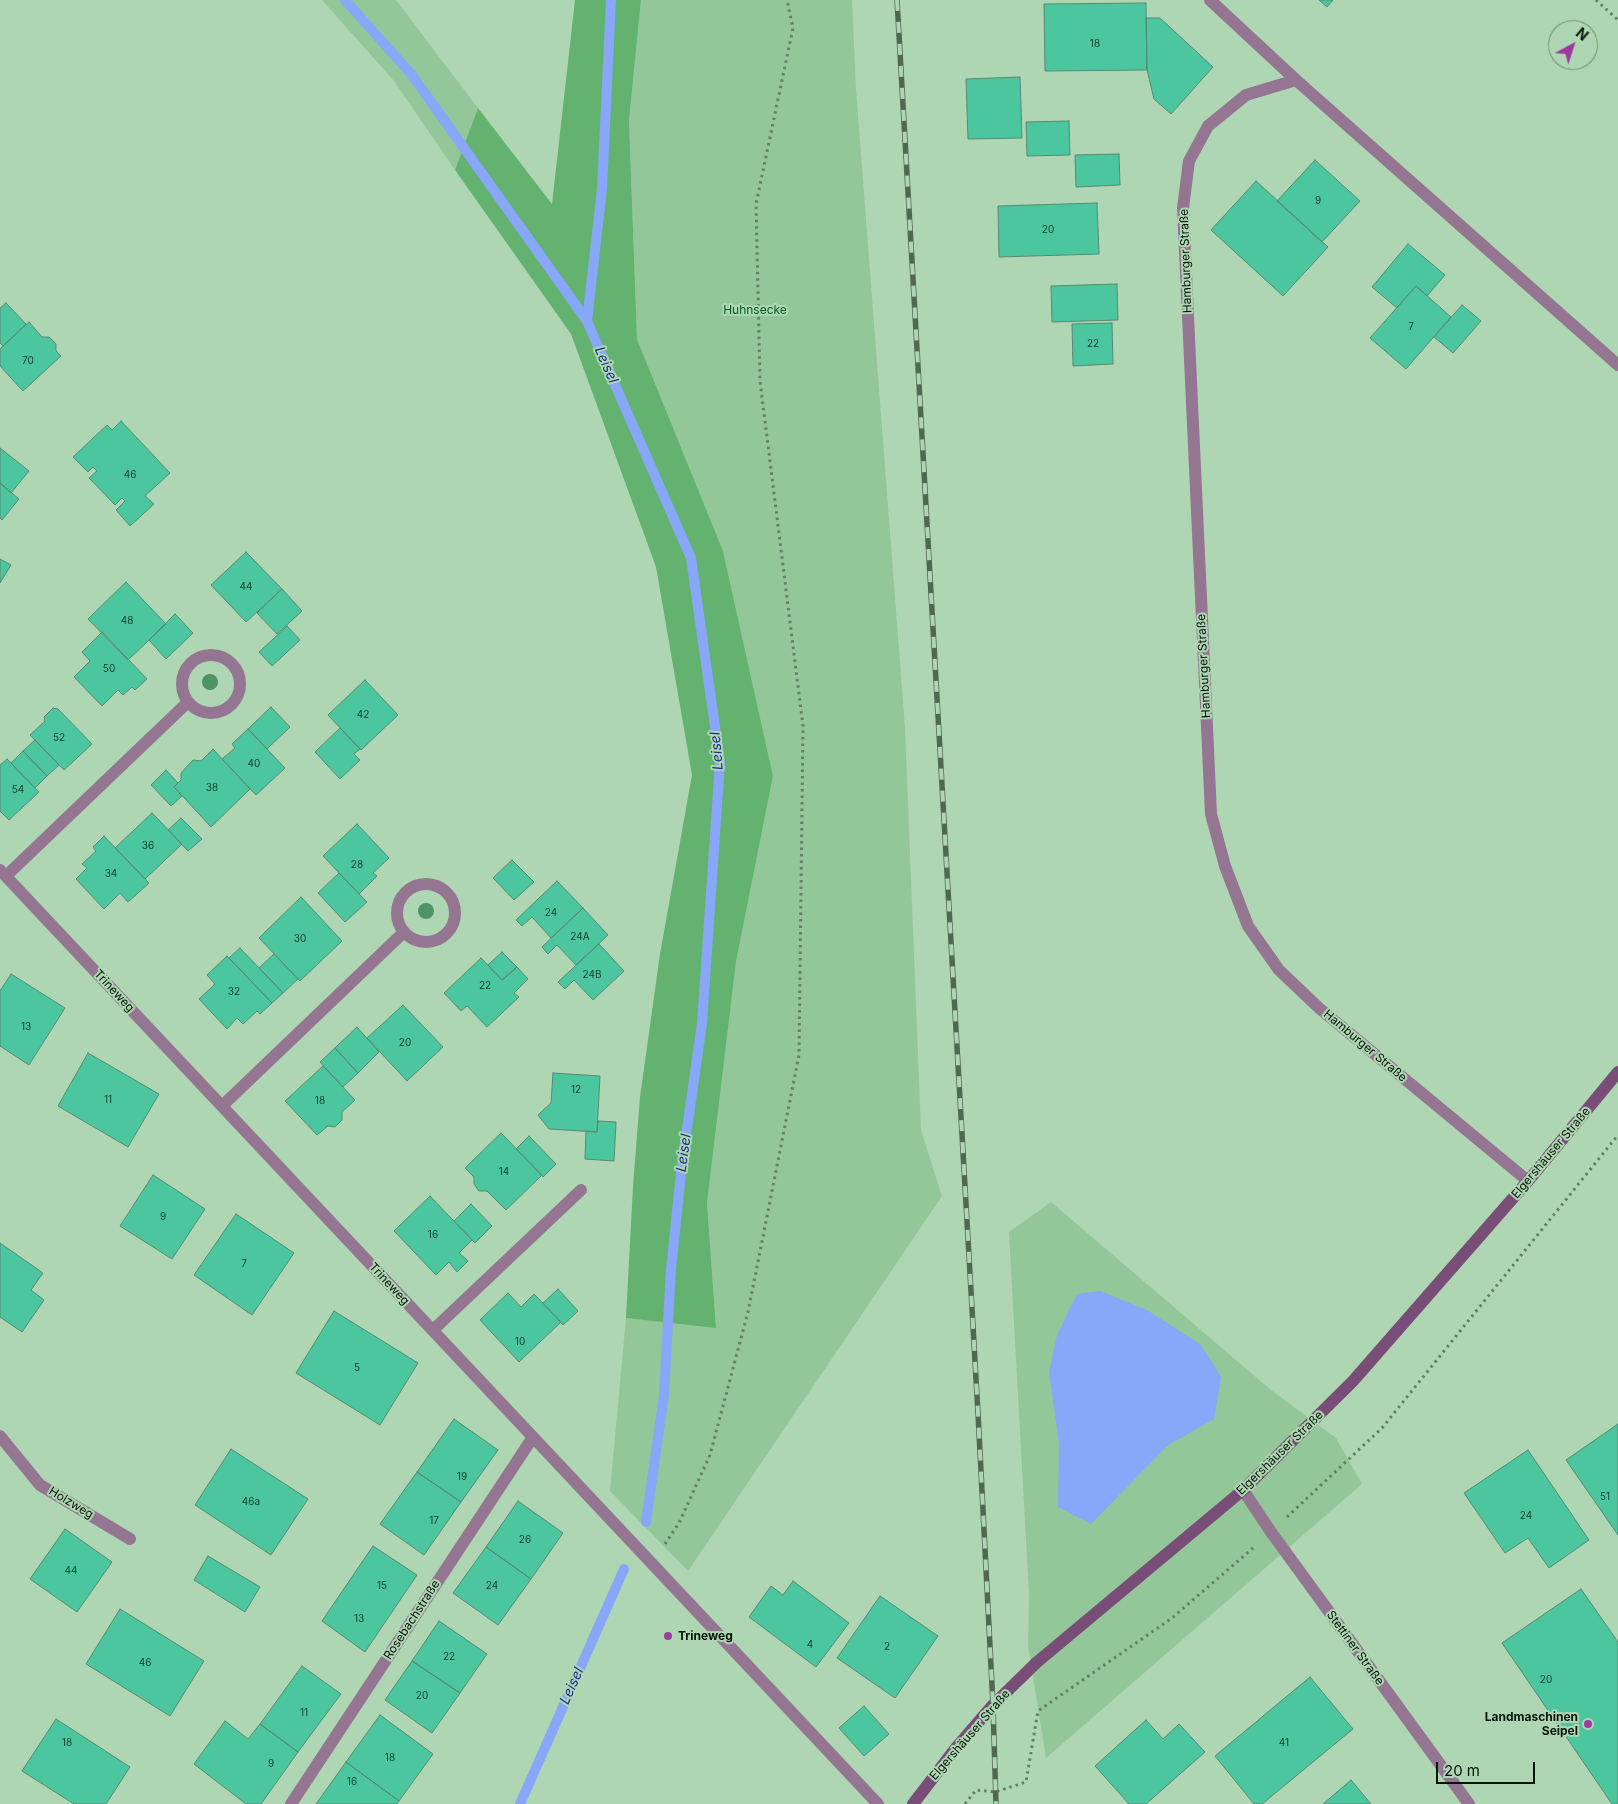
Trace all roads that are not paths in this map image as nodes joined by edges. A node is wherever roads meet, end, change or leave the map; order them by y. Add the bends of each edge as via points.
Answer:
1 (1210, 0) edge
2 (1296, 80) junction
3 (1618, 365) edge
4 (188, 702) junction
5 (3, 873) edge
6 (404, 932) junction
7 (1618, 1072) edge
8 (222, 1106) junction
9 (1528, 1181) junction
10 (581, 1190) dead end
11 (433, 1330) junction
12 (0, 1436) edge
13 (533, 1437) junction
14 (1243, 1490) junction
15 (130, 1539) dead end
16 (291, 1804) edge
17 (878, 1804) edge
18 (913, 1804) edge
19 (1469, 1804) edge

1 - 2 street
2 - 3 street
2 - 9 street, Hamburger Straße via 1246,95 1208,126 1189,161 1183,208 1212,814 1225,866 1248,926 1279,970
4 - 4 street via 200,711 216,713 229,706 238,694 240,679 234,665 221,656 206,654 192,661 183,673 181,688
4 - 5 street, Trineweg
5 - 8 street, Trineweg
6 - 6 street via 416,940 431,942 445,936 454,923 455,908 449,894 437,885 422,884 408,890 399,902 397,918
6 - 8 street
7 - 9 street, Elgershäuser Straße
8 - 11 street, Trineweg
9 - 14 street, Elgershäuser Straße via 1353,1381
10 - 11 street
11 - 13 street, Trineweg
12 - 15 street, Holzweg via 40,1485
13 - 16 street, Rosebachstraße
13 - 17 street, Trineweg
14 - 18 street, Elgershäuser Straße via 1029,1670 993,1705
14 - 19 street, Stettiner Straße

